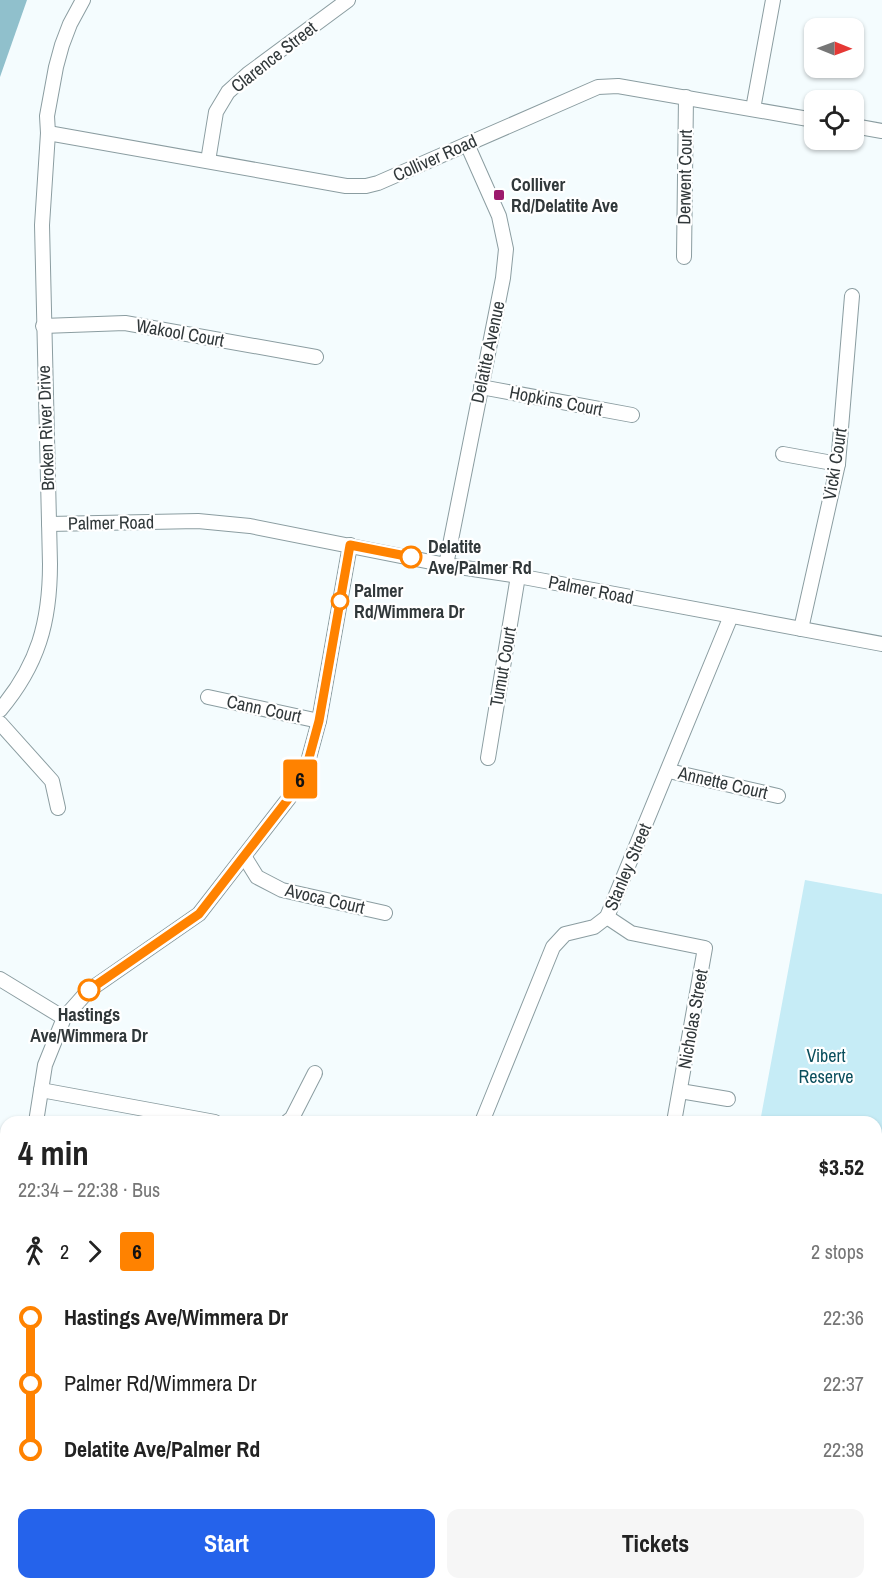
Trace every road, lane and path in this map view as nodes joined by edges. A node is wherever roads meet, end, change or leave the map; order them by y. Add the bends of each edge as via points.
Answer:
1 (83, 0) edge
2 (348, 0) edge
3 (773, 0) edge
4 (686, 98) junction
5 (753, 109) junction
6 (804, 118) edge
7 (864, 128) edge
8 (882, 131) edge
9 (48, 133) junction
10 (466, 144) junction
11 (208, 161) junction
12 (684, 257) dead end
13 (852, 296) dead end
14 (43, 326) junction
15 (316, 357) dead end
16 (481, 387) junction
17 (632, 415) dead end
18 (783, 454) dead end
19 (838, 464) junction
20 (49, 524) junction
21 (350, 545) junction
22 (446, 565) junction
23 (518, 576) junction
24 (732, 616) junction
25 (801, 629) junction
26 (882, 644) edge
27 (208, 697) dead end
28 (0, 710) edge
29 (319, 721) junction
30 (0, 723) edge
31 (488, 758) dead end
32 (669, 771) junction
33 (778, 796) dead end
34 (58, 808) dead end
35 (244, 856) junction
36 (385, 913) dead end
37 (607, 917) junction
38 (0, 979) edge
39 (64, 1018) junction
40 (315, 1073) dead end
41 (41, 1090) junction
42 (681, 1091) junction
43 (728, 1099) dead end
44 (37, 1116) edge
45 (182, 1116) edge
46 (293, 1116) edge
47 (484, 1116) edge
48 (675, 1116) edge

1 - 9 street, Broken River Drive via 70,24 56,67
2 - 11 street, Clarence Street via 228,92 216,112
3 - 5 street
4 - 5 street, Colliver Road
4 - 10 street, Colliver Road via 618,86 598,87
4 - 12 street, Derwent Court
5 - 6 street, Colliver Road
7 - 8 street
9 - 11 street, Colliver Road
9 - 14 street, Broken River Drive via 42,225
10 - 11 street, Colliver Road via 366,186 346,186
10 - 16 street, Delatite Avenue via 499,216 506,249
13 - 19 street, Vicki Court
14 - 15 street, Wakool Court via 125,323
14 - 20 street, Broken River Drive
16 - 17 street, Hopkins Court
16 - 22 street, Delatite Avenue
18 - 19 street
19 - 25 street, Vicki Court
20 - 21 street, Palmer Road via 198,522 250,526
20 - 28 street, Broken River Drive via 50,587 44,630 27,671
21 - 22 street, Palmer Road
21 - 29 street
22 - 23 street, Palmer Road
23 - 24 street, Palmer Road
23 - 31 street, Tumut Court
24 - 25 street, Palmer Road
24 - 32 street, Stanley Street
25 - 26 street, Palmer Road
27 - 29 street, Cann Court
29 - 35 street via 306,769
30 - 34 street via 52,781
32 - 33 street, Annette Court
32 - 37 street, Stanley Street
35 - 36 street, Avoca Court via 257,877 282,890
35 - 39 street via 199,914 88,991
37 - 42 street, Nicholas Street via 631,933 705,948
37 - 47 street, Stanley Street via 594,927 565,934 553,947
38 - 39 street
39 - 41 street via 45,1065
40 - 46 street
41 - 44 street
41 - 45 street
42 - 43 street
42 - 48 street, Nicholas Street

